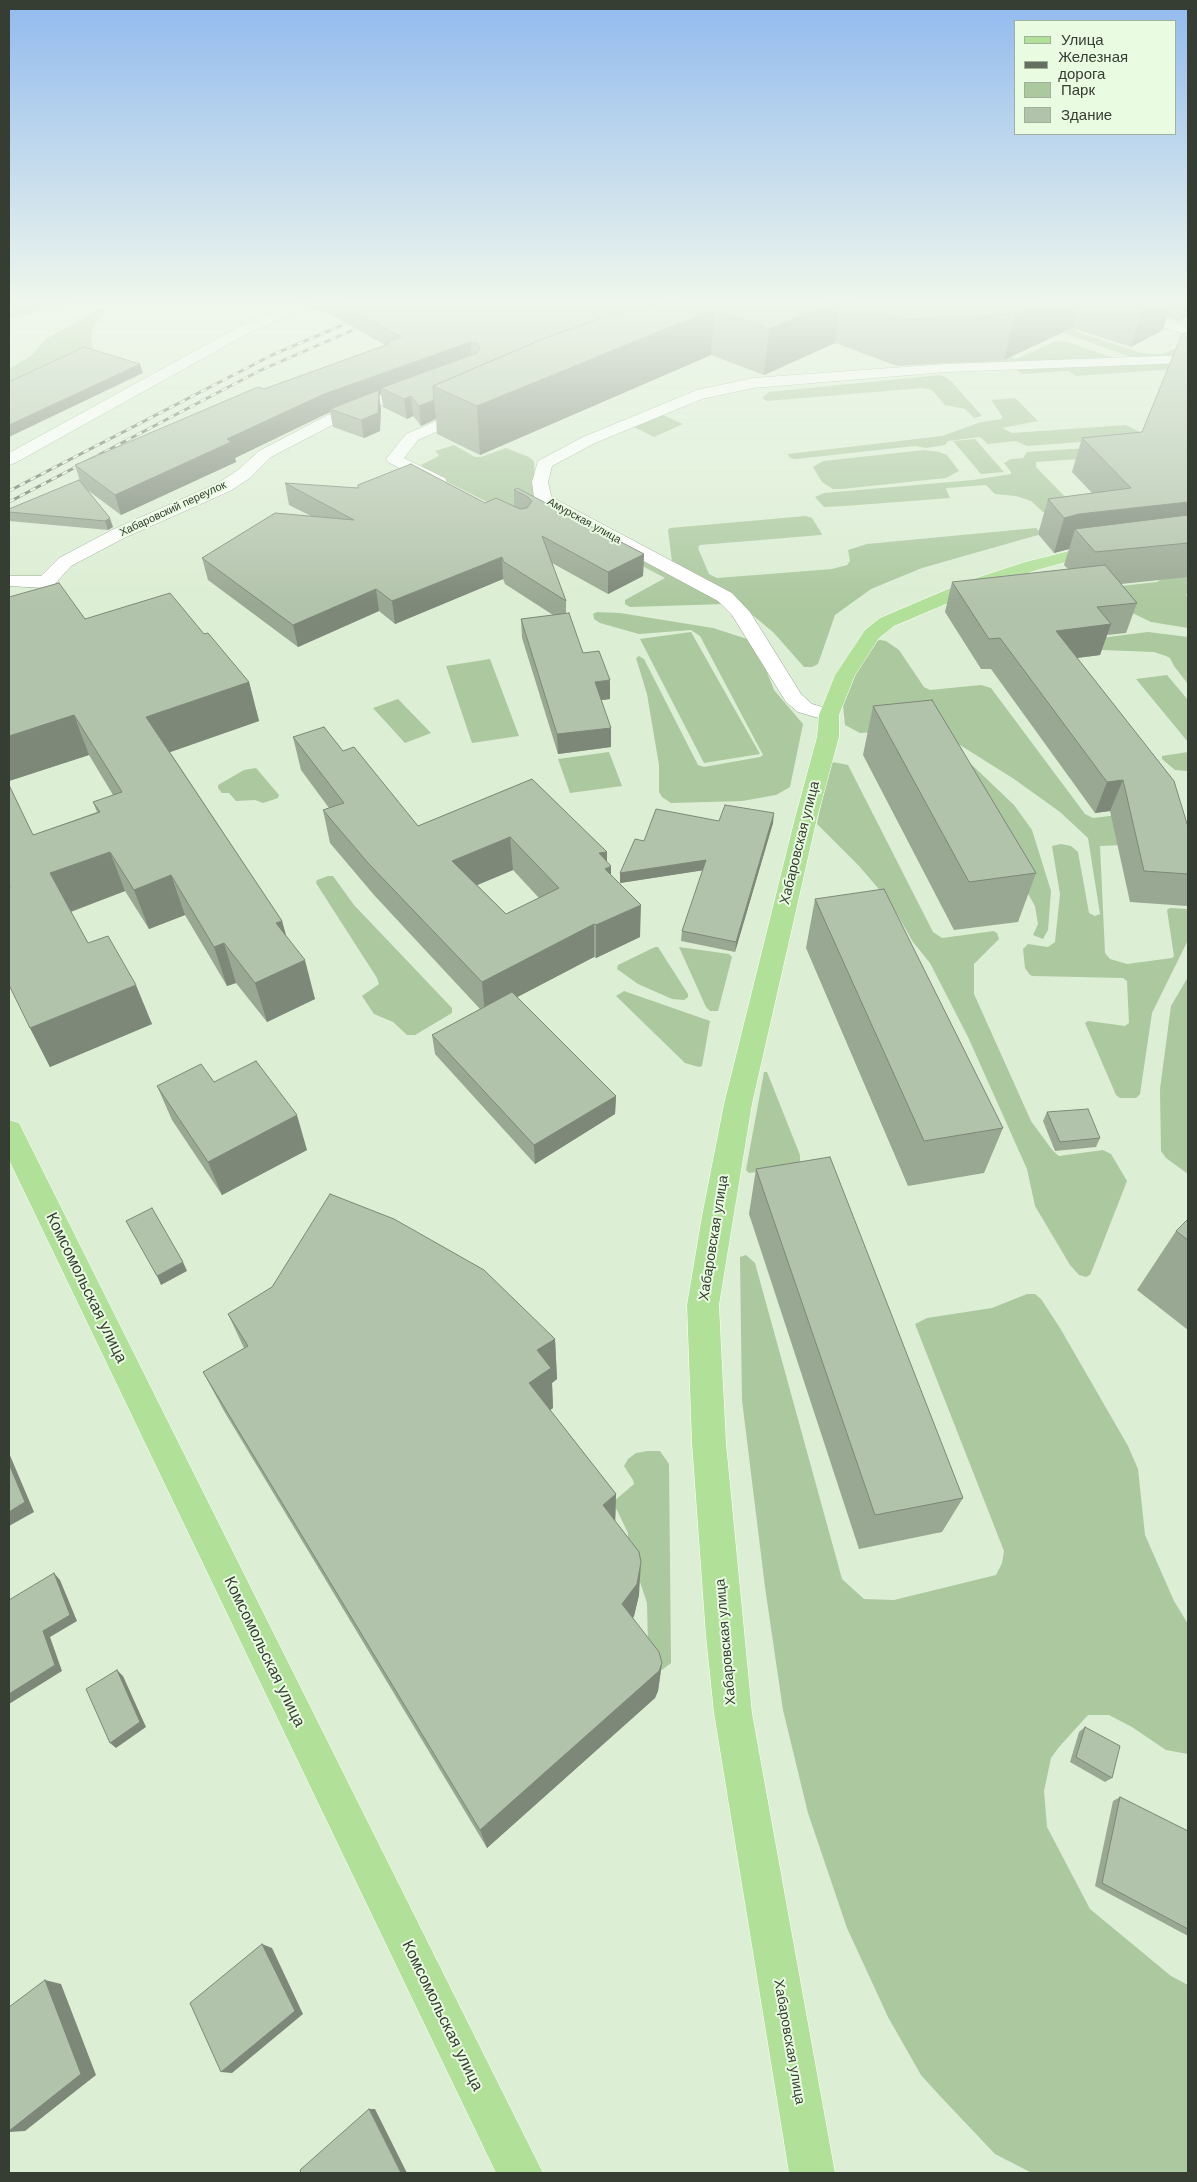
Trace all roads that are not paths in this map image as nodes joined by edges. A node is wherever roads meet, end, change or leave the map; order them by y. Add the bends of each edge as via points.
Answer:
1 (116, 401) edge
2 (380, 401) edge
3 (684, 401) edge
4 (486, 404) edge
5 (9, 460) edge
6 (452, 488) edge
7 (1134, 548) edge
8 (9, 581) edge
9 (829, 715) junction
10 (9, 1131) edge
11 (520, 2173) edge
12 (812, 2173) edge

1 - 5 street
2 - 8 street, Хабаровский переулок via 334,418 265,454 224,487 64,562 46,582
3 - 9 street, Амурская улица via 589,440 544,464 540,482 543,496 549,503 725,597 740,612 793,698 805,708
4 - 6 street via 412,437 394,459
7 - 9 main road, Хабаровская улица via 1069,556 1031,566 974,585 887,622 859,651
9 - 12 main road, Хабаровская улица via 828,737 801,836 738,1104 703,1305 709,1442 733,1713
10 - 11 main road, Комсомольская улица

